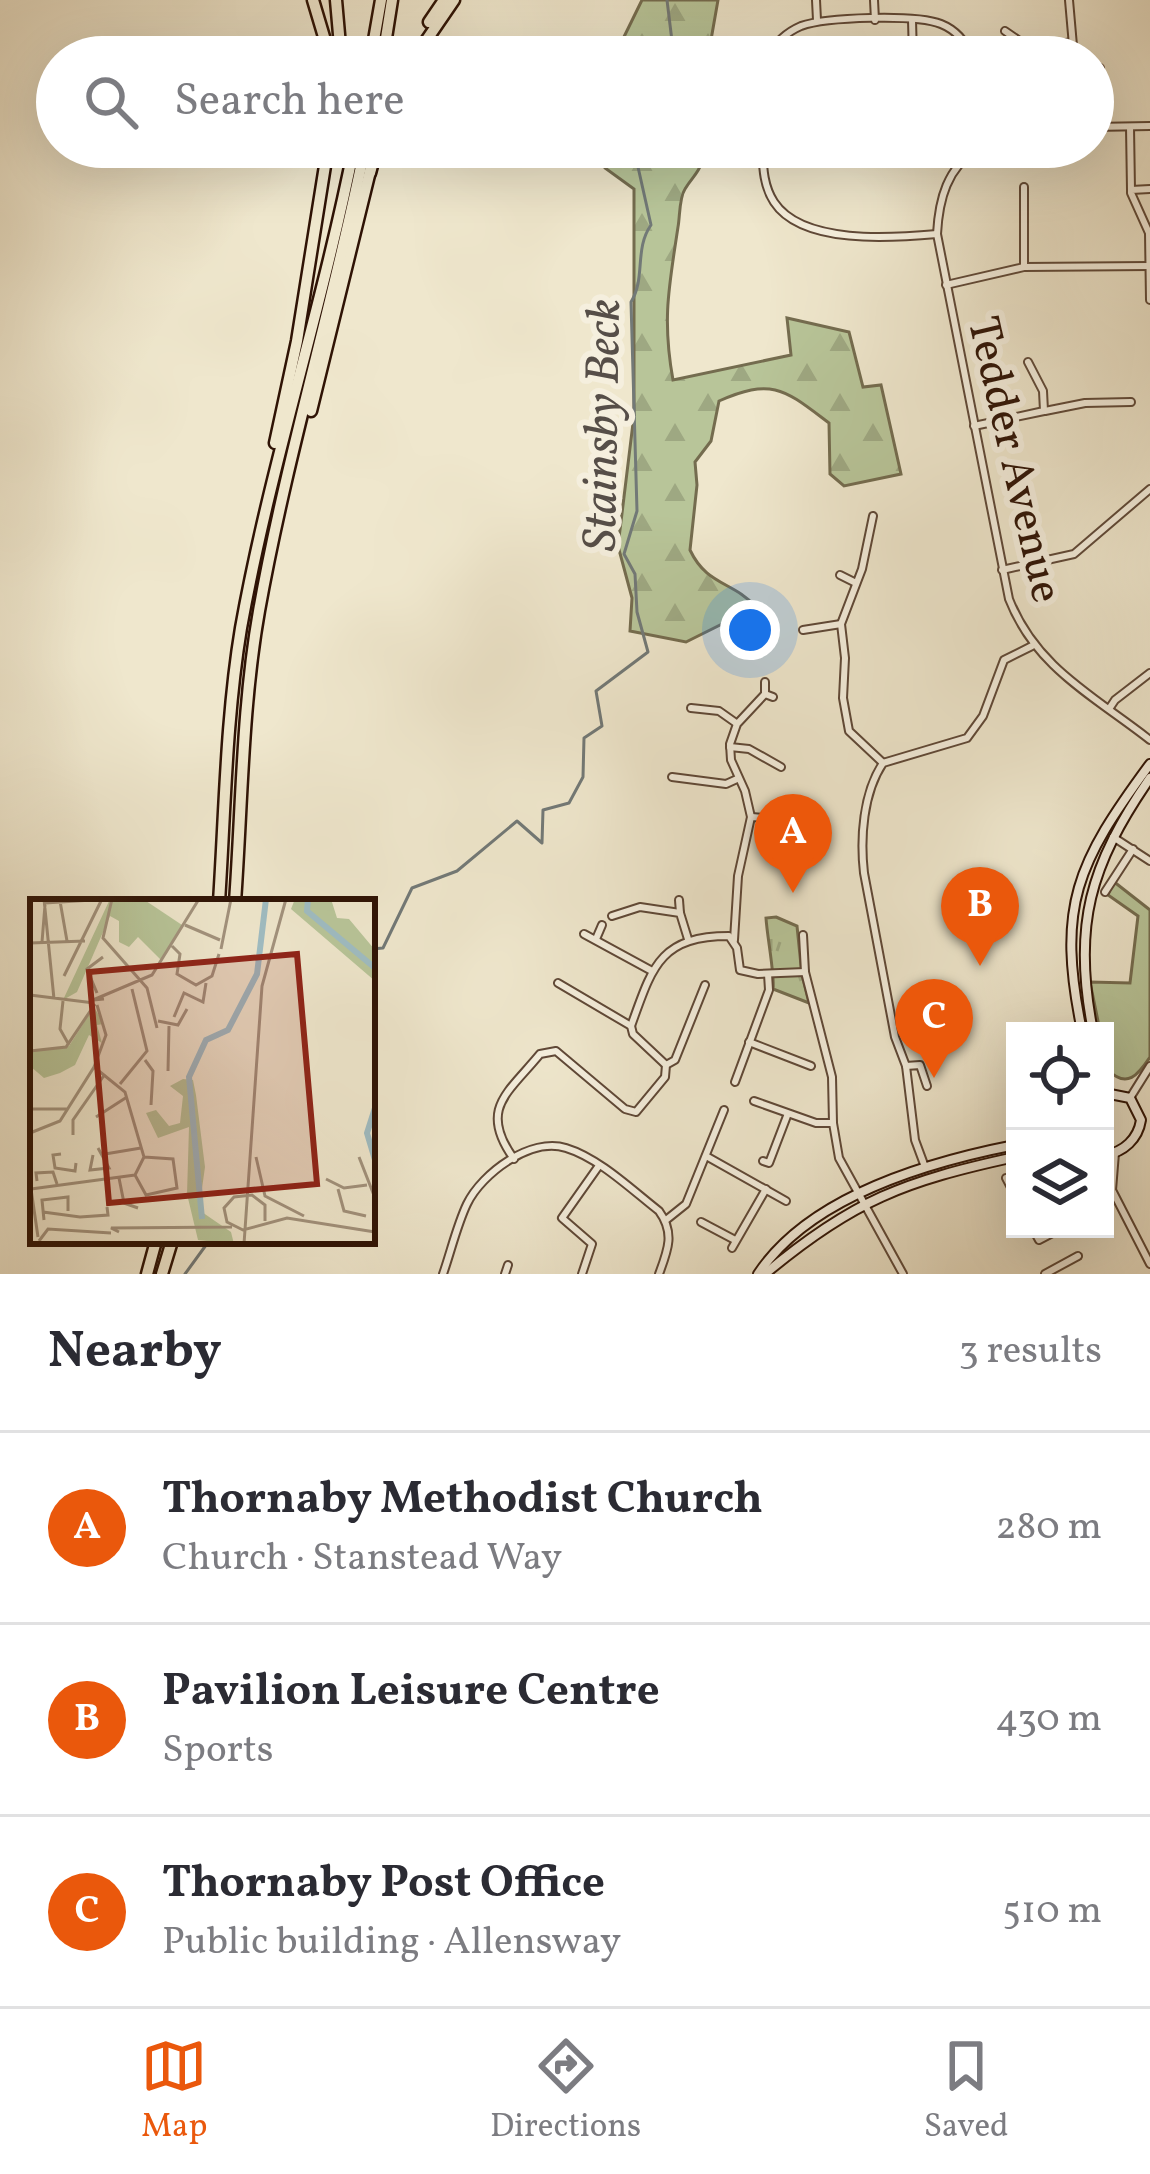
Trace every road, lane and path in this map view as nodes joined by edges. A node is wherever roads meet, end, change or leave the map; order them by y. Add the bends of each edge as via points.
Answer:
1 (314, 0) edge
2 (336, 0) edge
3 (443, 0) edge
4 (454, 0) edge
5 (816, 0) edge
6 (874, 0) edge
7 (1069, 0) edge
8 (386, 2) edge
9 (912, 20) junction
10 (875, 21) junction
11 (817, 22) junction
12 (1005, 31) dead end
13 (323, 36) edge
14 (339, 36) edge
15 (377, 36) edge
16 (384, 36) edge
17 (423, 36) edge
18 (427, 36) edge
19 (785, 36) edge
20 (912, 36) edge
21 (959, 36) edge
22 (1011, 36) edge
23 (1072, 36) edge
24 (1150, 126) edge
25 (1114, 127) edge
26 (1130, 127) junction
27 (327, 168) edge
28 (349, 168) edge
29 (360, 168) edge
30 (371, 168) edge
31 (371, 168) edge
32 (765, 168) edge
33 (955, 168) edge
34 (1024, 187) dead end
35 (1150, 189) edge
36 (1131, 190) junction
37 (937, 234) junction
38 (1149, 266) edge
39 (1024, 267) junction
40 (338, 269) junction
41 (946, 284) junction
42 (1150, 300) edge
43 (1028, 362) dead end
44 (1131, 402) dead end
45 (1044, 411) junction
46 (974, 426) junction
47 (1150, 489) edge
48 (873, 516) dead end
49 (858, 525) dead end
50 (871, 527) junction
51 (267, 570) junction
52 (1002, 570) junction
53 (839, 574) dead end
54 (856, 583) junction
55 (812, 616) dead end
56 (841, 624) junction
57 (242, 628) junction
58 (814, 628) junction
59 (802, 630) dead end
60 (1032, 646) junction
61 (1150, 673) edge
62 (765, 682) dead end
63 (691, 708) dead end
64 (1109, 710) junction
65 (737, 724) junction
66 (1150, 740) edge
67 (730, 747) junction
68 (883, 763) junction
69 (1150, 764) edge
70 (781, 767) dead end
71 (672, 777) dead end
72 (1150, 778) edge
73 (737, 779) junction
74 (1135, 792) junction
75 (751, 817) junction
76 (796, 834) dead end
77 (1112, 837) junction
78 (1133, 849) junction
79 (1150, 861) edge
80 (1105, 892) dead end
81 (219, 899) edge
82 (235, 899) edge
83 (679, 900) dead end
84 (680, 913) junction
85 (612, 916) dead end
86 (602, 925) dead end
87 (584, 934) dead end
88 (803, 934) dead end
89 (596, 939) junction
90 (688, 939) junction
91 (734, 940) junction
92 (652, 971) junction
93 (805, 971) junction
94 (769, 974) junction
95 (705, 985) dead end
96 (563, 989) dead end
97 (692, 991) dead end
98 (1085, 991) junction
99 (1074, 993) junction
100 (701, 995) junction
101 (1080, 1022) edge
102 (1091, 1022) edge
103 (631, 1026) junction
104 (749, 1042) junction
105 (666, 1065) junction
106 (811, 1066) dead end
107 (906, 1066) junction
108 (1150, 1066) edge
109 (735, 1082) dead end
110 (927, 1086) dead end
111 (1114, 1092) edge
112 (1129, 1098) junction
113 (754, 1101) dead end
114 (724, 1110) dead end
115 (1150, 1110) edge
116 (788, 1114) junction
117 (833, 1123) junction
118 (1150, 1130) edge
119 (1136, 1137) junction
120 (1006, 1148) edge
121 (1114, 1151) edge
122 (706, 1156) junction
123 (514, 1159) junction
124 (1006, 1159) edge
125 (764, 1161) dead end
126 (598, 1167) junction
127 (926, 1172) junction
128 (766, 1190) junction
129 (1114, 1194) edge
130 (860, 1199) junction
131 (1115, 1199) joint
132 (786, 1201) dead end
133 (552, 1210) dead end
134 (562, 1218) junction
135 (666, 1220) junction
136 (701, 1222) dead end
137 (1150, 1236) edge
138 (1138, 1242) junction
139 (155, 1244) edge
140 (171, 1244) edge
141 (1078, 1256) dead end
142 (508, 1264) dead end
143 (1150, 1264) edge
144 (660, 1270) edge
145 (147, 1274) edge
146 (162, 1274) edge
147 (443, 1274) edge
148 (505, 1274) edge
149 (582, 1274) edge
150 (675, 1274) edge
151 (762, 1274) edge
152 (903, 1274) edge
153 (1045, 1274) edge

1 - 13 highway
2 - 14 highway
3 - 17 highway
4 - 18 highway
5 - 11 street
6 - 10 street
7 - 23 street
8 - 15 highway
8 - 16 highway
9 - 10 street
9 - 20 street
9 - 21 street
10 - 11 street
11 - 19 street
12 - 22 street
24 - 26 street
25 - 26 street
26 - 36 street
27 - 57 highway via 243,584
28 - 57 highway
29 - 40 highway
30 - 40 highway
31 - 51 highway
32 - 37 street via 777,208 813,230
33 - 37 street, Tedder Avenue
34 - 39 street
35 - 36 street
36 - 38 street via 1149,233
37 - 41 street, Tedder Avenue
38 - 39 street
38 - 42 street
39 - 41 street
40 - 51 highway
41 - 46 street, Tedder Avenue
43 - 45 street
44 - 45 street
45 - 46 street
46 - 52 street, Tedder Avenue
47 - 52 street via 1074,554
48 - 50 street
49 - 50 street
50 - 54 street
51 - 82 highway via 244,736
52 - 60 street, Tedder Avenue
53 - 54 street
54 - 56 street
55 - 58 street
56 - 58 street
56 - 68 street via 849,731
57 - 81 highway
58 - 59 street
60 - 64 street, Tedder Avenue
60 - 68 street via 1004,660 967,738
61 - 64 street
62 - 65 street via 769,696
63 - 65 street via 718,711
64 - 66 street, Tedder Avenue
65 - 67 street
67 - 70 street
67 - 73 street
68 - 107 street via 862,856
69 - 74 street
71 - 73 street
72 - 74 street
73 - 75 street
74 - 77 street
74 - 99 street via 1093,847 1075,901
75 - 76 street via 792,823
75 - 91 street
77 - 78 street
77 - 98 street via 1085,918
78 - 79 street
78 - 80 street
83 - 84 street
84 - 85 street via 640,907
84 - 90 street
86 - 89 street
87 - 89 street
88 - 93 street
89 - 92 street
90 - 91 street
90 - 92 street
91 - 94 street via 740,970
92 - 103 street
93 - 94 street
93 - 117 street via 827,1046
94 - 104 street
95 - 100 street
96 - 103 street
97 - 100 street
98 - 99 street
98 - 102 street
99 - 101 street
100 - 105 street
103 - 105 street
104 - 106 street
104 - 109 street
105 - 123 street via 642,1109 630,1112 556,1051 540,1054 498,1107 496,1129
107 - 110 street via 920,1065
107 - 127 street
108 - 112 street
111 - 112 street
112 - 115 street
112 - 119 street via 1141,1120
113 - 116 street
114 - 122 street
116 - 117 street
116 - 125 street
117 - 130 street via 839,1158
118 - 119 street
119 - 121 street
120 - 127 street
122 - 128 street
122 - 135 street via 686,1204
123 - 126 street via 556,1146
123 - 147 street via 474,1191
124 - 127 street
126 - 134 street
126 - 135 street
127 - 130 street
128 - 132 street
128 - 136 street via 734,1245
129 - 131 street
130 - 151 street
130 - 152 street
131 - 138 street
133 - 134 street
134 - 149 street via 592,1244
135 - 144 street via 670,1240
137 - 138 street
138 - 143 street
139 - 145 highway
140 - 146 highway
141 - 153 street
142 - 148 street
144 - 150 street

